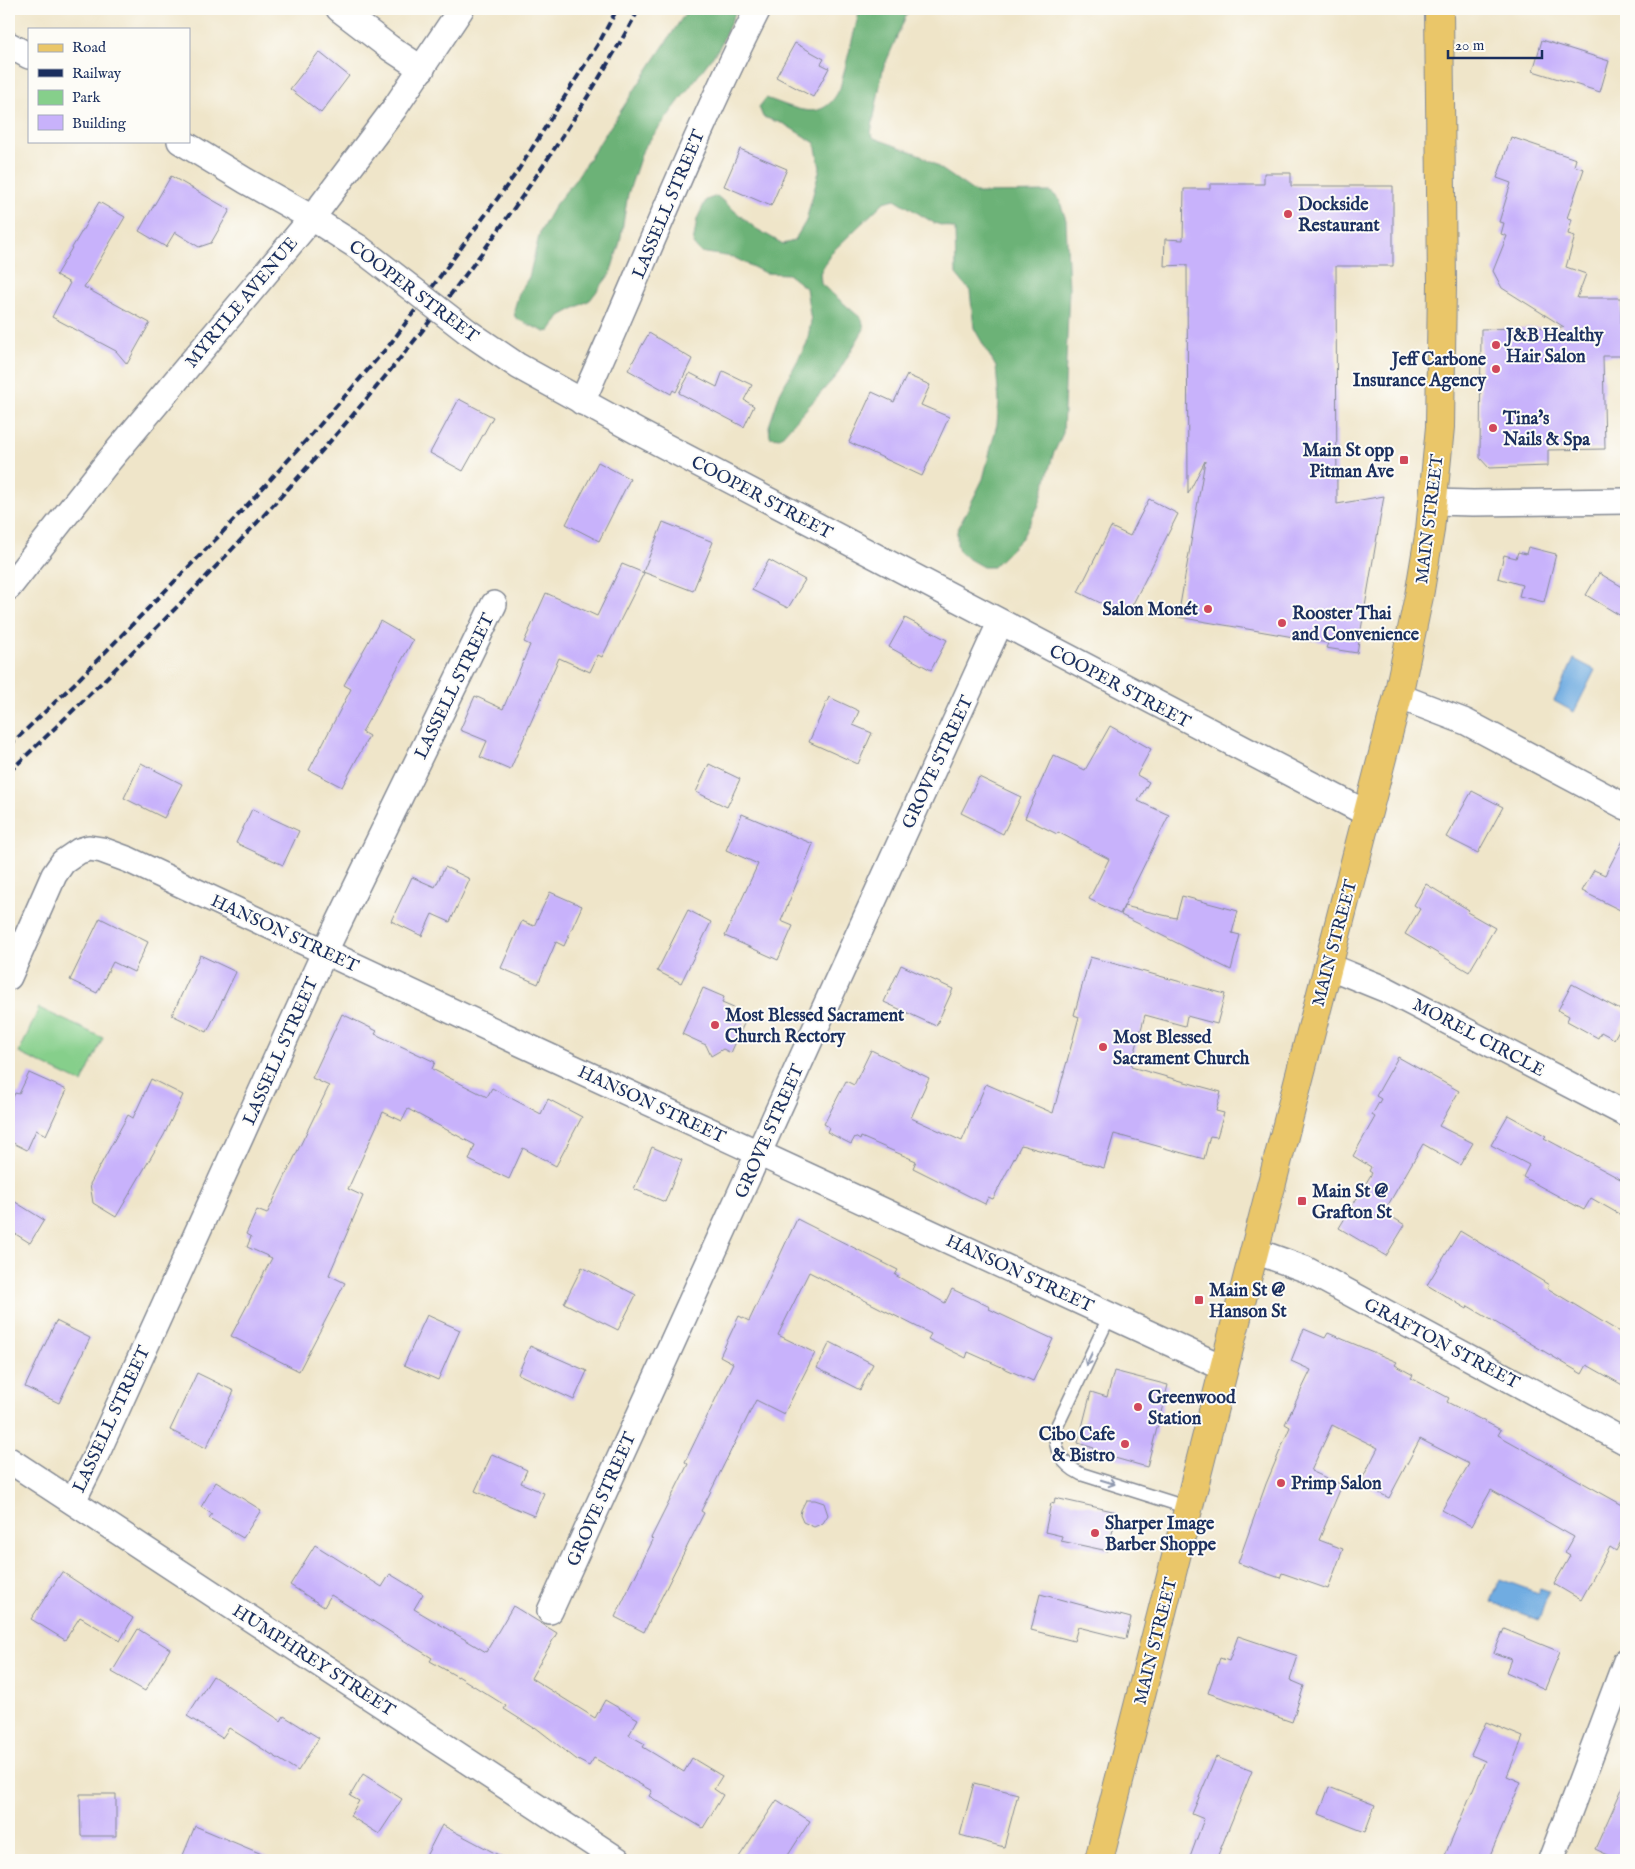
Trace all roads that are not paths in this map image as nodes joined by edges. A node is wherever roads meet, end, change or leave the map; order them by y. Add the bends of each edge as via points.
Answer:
1 (339, 9) edge
2 (461, 9) edge
3 (758, 9) edge
4 (1439, 9) edge
5 (9, 45) edge
6 (28, 55) edge
7 (422, 69) junction
8 (182, 142) edge
9 (312, 218) junction
10 (582, 402) junction
11 (1626, 501) edge
12 (1433, 502) junction
13 (9, 587) edge
14 (494, 604) dead end
15 (1000, 623) junction
16 (1398, 696) junction
17 (1626, 806) edge
18 (1368, 814) junction
19 (325, 951) junction
20 (1328, 966) junction
21 (9, 977) edge
22 (1626, 1114) edge
23 (759, 1152) junction
24 (1255, 1252) junction
25 (1110, 1315) junction
26 (1224, 1368) junction
27 (1626, 1442) edge
28 (9, 1460) edge
29 (73, 1501) junction
30 (1189, 1508) junction
31 (550, 1611) dead end
32 (1626, 1661) edge
33 (618, 1860) edge
34 (1099, 1860) edge
35 (1551, 1860) edge

1 - 7 street
2 - 7 street, MYRTLE AVENUE
3 - 10 street, LASSELL STREET via 694,142
4 - 12 main road, MAIN STREET via 1441,363 1440,427
5 - 6 street
7 - 9 street, MYRTLE AVENUE
8 - 9 street, COOPER STREET
9 - 10 street, COOPER STREET, bridge via 358,247 468,332 518,366
9 - 13 street, MYRTLE AVENUE via 131,434
10 - 15 street, COOPER STREET
11 - 12 street
12 - 16 main road, MAIN STREET via 1419,596
14 - 19 street, LASSELL STREET
15 - 18 street, COOPER STREET
15 - 23 street, GROVE STREET
16 - 17 street via 1460,719
16 - 18 main road, MAIN STREET
18 - 20 main road, MAIN STREET
19 - 21 street, HANSON STREET via 129,860 96,848 79,851 58,868
19 - 23 street, HANSON STREET
19 - 29 street, LASSELL STREET
20 - 22 street, MOREL CIRCLE via 1388,990
20 - 24 main road, MAIN STREET
23 - 25 street, HANSON STREET
23 - 31 street, GROVE STREET
24 - 26 main road, MAIN STREET
24 - 27 street, GRAFTON STREET via 1305,1269
25 - 26 street, HANSON STREET
25 -> 30 lane via 1056,1428 1056,1449 1068,1467 1082,1474
26 - 30 main road, MAIN STREET
28 - 29 street, HUMPHREY STREET
29 - 33 street, HUMPHREY STREET
30 - 34 main road, MAIN STREET
32 - 35 street

